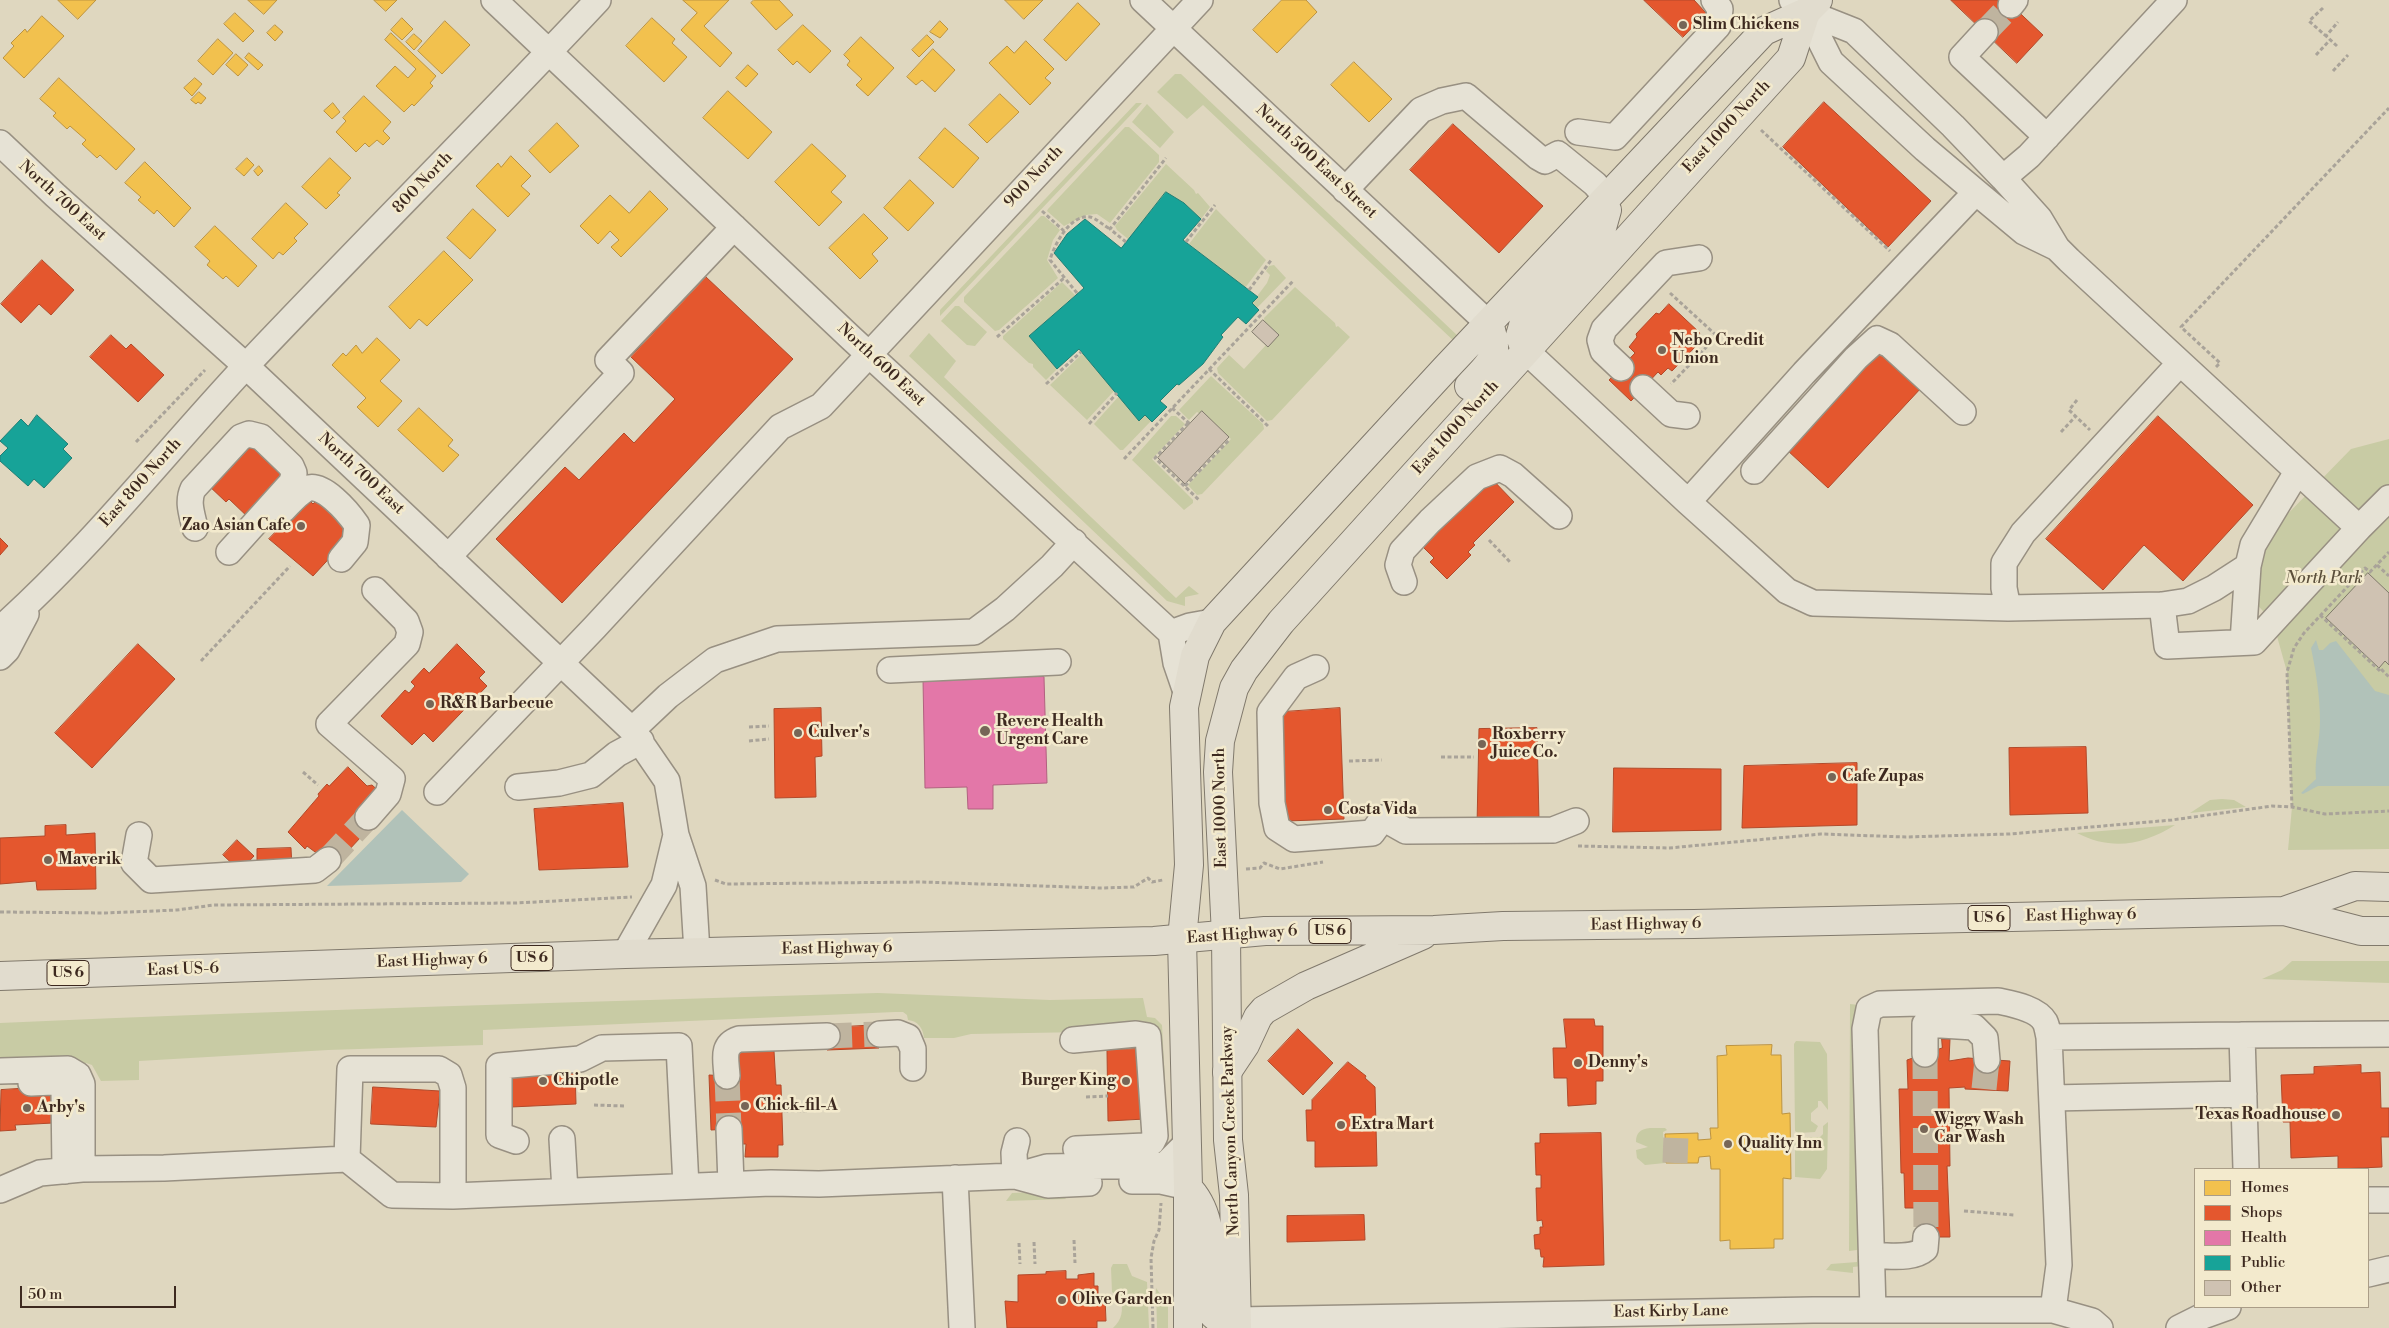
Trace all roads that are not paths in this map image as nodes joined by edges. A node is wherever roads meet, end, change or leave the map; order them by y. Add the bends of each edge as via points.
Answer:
1 (494, 0) edge
2 (598, 0) edge
3 (1143, 0) edge
4 (1200, 0) edge
5 (2174, 0) edge
6 (1717, 4) edge
7 (1805, 4) edge
8 (1172, 28) junction
9 (1985, 32) tunnel mouth
10 (549, 52) junction
11 (1589, 134) dead end
12 (2047, 137) junction
13 (0, 143) edge
14 (2003, 178) junction
15 (1345, 190) junction
16 (1976, 192) junction
17 (1608, 199) junction
18 (734, 227) junction
19 (2057, 248) junction
20 (1699, 258) dead end
21 (1489, 324) junction
22 (1525, 350) junction
23 (869, 354) junction
24 (2180, 363) junction
25 (246, 366) junction
26 (1621, 368) dead end
27 (1643, 388) dead end
28 (1963, 412) dead end
29 (1687, 416) dead end
30 (1754, 472) dead end
31 (2297, 472) junction
32 (1407, 482) junction
33 (2389, 498) edge
34 (1688, 502) junction
35 (1559, 516) dead end
36 (195, 528) dead end
37 (2359, 528) junction
38 (1074, 542) junction
39 (448, 556) junction
40 (341, 559) dead end
41 (2248, 566) junction
42 (1404, 582) dead end
43 (375, 590) dead end
44 (34, 599) junction
45 (2162, 605) junction
46 (2008, 608) junction
47 (1212, 622) junction
48 (0, 629) edge
49 (1171, 633) junction
50 (2243, 642) junction
51 (0, 657) edge
52 (561, 662) junction
53 (1058, 662) dead end
54 (1316, 668) dead end
55 (890, 670) dead end
56 (1186, 692) junction
57 (637, 736) junction
58 (518, 787) dead end
59 (437, 792) dead end
60 (368, 817) tunnel mouth
61 (1576, 821) dead end
62 (139, 835) dead end
63 (676, 835) junction
64 (328, 860) tunnel mouth
65 (2389, 887) edge
66 (2284, 911) junction
67 (1434, 930) junction
68 (2389, 931) edge
69 (1226, 935) junction
70 (1182, 938) junction
71 (697, 952) junction
72 (625, 954) junction
73 (230, 968) joint
74 (0, 976) edge
75 (2047, 1029) junction
76 (880, 1034) tunnel mouth
77 (2389, 1034) edge
78 (2242, 1035) junction
79 (827, 1036) tunnel mouth
80 (1073, 1040) dead end
81 (1925, 1054) tunnel mouth
82 (1987, 1060) tunnel mouth
83 (913, 1068) dead end
84 (0, 1071) edge
85 (1227, 1072) junction
86 (727, 1076) tunnel mouth
87 (0, 1083) edge
88 (2244, 1094) junction
89 (2052, 1098) junction
90 (729, 1129) tunnel mouth
91 (562, 1139) dead end
92 (516, 1141) dead end
93 (1017, 1141) dead end
94 (1186, 1144) junction
95 (1076, 1149) dead end
96 (347, 1159) junction
97 (2246, 1168) edge
98 (74, 1170) junction
99 (1016, 1176) junction
100 (955, 1178) junction
101 (731, 1184) junction
102 (686, 1186) junction
103 (1188, 1188) junction
104 (0, 1190) edge
105 (565, 1191) junction
106 (453, 1196) junction
107 (2369, 1200) edge
108 (2389, 1200) edge
109 (1926, 1237) tunnel mouth
110 (1872, 1256) junction
111 (2389, 1269) edge
112 (2369, 1274) edge
113 (2225, 1308) edge
114 (1873, 1310) junction
115 (2053, 1310) junction
116 (1237, 1324) edge
117 (962, 1328) edge
118 (1188, 1328) edge
119 (2100, 1328) edge
120 (2179, 1328) edge

1 - 10 street, North 600 East
2 - 10 street, 800 North
3 - 8 street, North 500 East Street
4 - 8 street, 900 North
5 - 12 street
6 - 11 street
7 - 14 street via 1854,31
7 - 16 street via 1831,62
7 - 17 main road, East 1000 North via 1764,31
7 - 22 main road, East 1000 North via 1791,58
8 - 15 street, North 500 East Street
8 - 23 street, 900 North
9 - 12 street via 1962,57
10 - 18 street, North 600 East
10 - 25 street, 800 North
12 - 14 street
13 - 25 street, North 700 East
14 - 19 street via 2039,218
15 - 17 street via 1421,110 1466,96 1538,157 1545,161 1558,154
15 - 21 street, North 500 East Street
16 - 19 street via 2024,232
16 - 34 street via 1797,381
17 - 21 main road, East 1000 North
17 - 22 main road via 1607,216 1600,235 1525,319 1520,336
18 - 23 street, North 600 East
18 - 39 street via 608,360 621,373
19 - 24 street
20 - 26 street via 1666,262 1604,329 1600,340 1603,351
21 - 32 main road via 1496,342 1495,355 1438,421 1414,460
21 - 47 main road, East 1000 North
22 - 32 main road, East 1000 North
22 - 34 street
23 - 38 street, North 600 East
23 - 52 street, 900 North via 821,406 780,427
24 - 31 street
24 - 46 street via 2024,533 2004,563
25 - 39 street, North 700 East
25 - 44 street, East 800 North
27 - 29 street via 1671,414
28 - 30 street via 1890,345 1877,339 1856,358
31 - 37 street
31 - 41 street via 2257,537
32 - 69 main road, East 1000 North via 1281,622 1234,688 1220,741 1218,772
33 - 37 street
34 - 46 street via 1787,590 1813,603
35 - 42 street via 1513,475 1500,468 1478,477 1402,551 1398,565
36 - 40 street via 190,505 193,489 241,437 249,434 261,436 291,466 294,473 292,482 233,556 296,496 312,487 328,494 356,525 355,542
37 - 50 street via 2254,642
38 - 49 street, North 600 East
38 - 57 street via 1005,609 974,632 777,639 715,660 694,674
39 - 52 street, North 700 East
41 - 45 street via 2188,600
41 - 50 street
43 - 60 street via 406,621 410,632 407,644 329,724 392,779 388,794
44 - 48 street, East 800 North
44 - 51 street, East 800 North
45 - 46 street
45 - 50 street via 2167,646
47 - 49 street
47 - 56 main road, East 1000 North via 1195,656
49 - 56 street via 1176,663
52 - 57 street, North 700 East
52 - 59 street, 900 North
53 - 55 street
54 - 61 street via 1296,677 1270,712 1272,803 1276,828 1294,840 1372,833 1384,818 1406,831 1553,830
56 - 70 main road, East 1000 North via 1188,865
57 - 58 street via 591,775 559,783
57 - 63 street, North 700 East via 668,781
62 - 64 street via 134,863 151,880 315,870
63 - 71 street, North 700 East via 693,886
63 - 72 street, North 700 East via 664,885
65 - 66 main road, East Highway 6 / US 6 via 2355,886
66 - 67 main road, East Highway 6 / US 6
66 - 68 main road, East Highway 6 / US 6 via 2361,930
67 - 69 main road, East Highway 6 / US 6 via 1265,931
67 - 85 main road via 1306,986 1264,1010
69 - 70 main road, East Highway 6 / US 6
69 - 85 main road, North Canyon Creek Parkway
70 - 71 main road, East Highway 6 / US 6
70 - 94 main road
71 - 72 main road, East Highway 6 / US 6
72 - 73 main road, East Highway 6 / US 6
73 - 74 main road, East US-6 / US 6
75 - 78 street
75 - 89 street
75 - 110 street via 2017,1004 1998,1001 1880,1004 1870,1009 1865,1029
76 - 83 street via 898,1033 908,1038 913,1049
77 - 78 street
78 - 88 street
79 - 86 street via 739,1038 725,1049
80 - 95 street via 1136,1034 1148,1036 1155,1136 1145,1146
81 - 82 street via 1925,1024 1974,1027 1985,1038
84 - 98 street via 68,1069 78,1075 82,1084
85 - 116 main road, North Canyon Creek Parkway
87 - 98 street via 60,1084 64,1091
88 - 89 street
88 - 97 street
89 - 115 street via 2059,1264
90 - 101 street
91 - 105 street
92 - 102 street via 499,1134 499,1066 503,1056 520,1051 679,1046
93 - 99 street via 1014,1153
94 - 99 street via 1165,1165 1048,1167
94 - 103 main road
96 - 98 street
96 - 106 street via 392,1195
96 - 106 street via 350,1069 439,1069 449,1075 453,1088
98 - 104 street via 40,1173
99 - 100 street
99 - 103 street via 1048,1185 1161,1181
100 - 101 street
100 - 117 street
101 - 102 street
102 - 105 street
103 - 116 main road via 1206,1216 1210,1309 1221,1320
103 - 118 main road
105 - 106 street
107 - 108 street
109 - 110 street via 1925,1249 1920,1254
110 - 114 street
111 - 112 street
113 - 120 street
114 - 115 street, East Kirby Lane
114 - 116 street, East Kirby Lane
115 - 119 street, East Kirby Lane via 2092,1321

